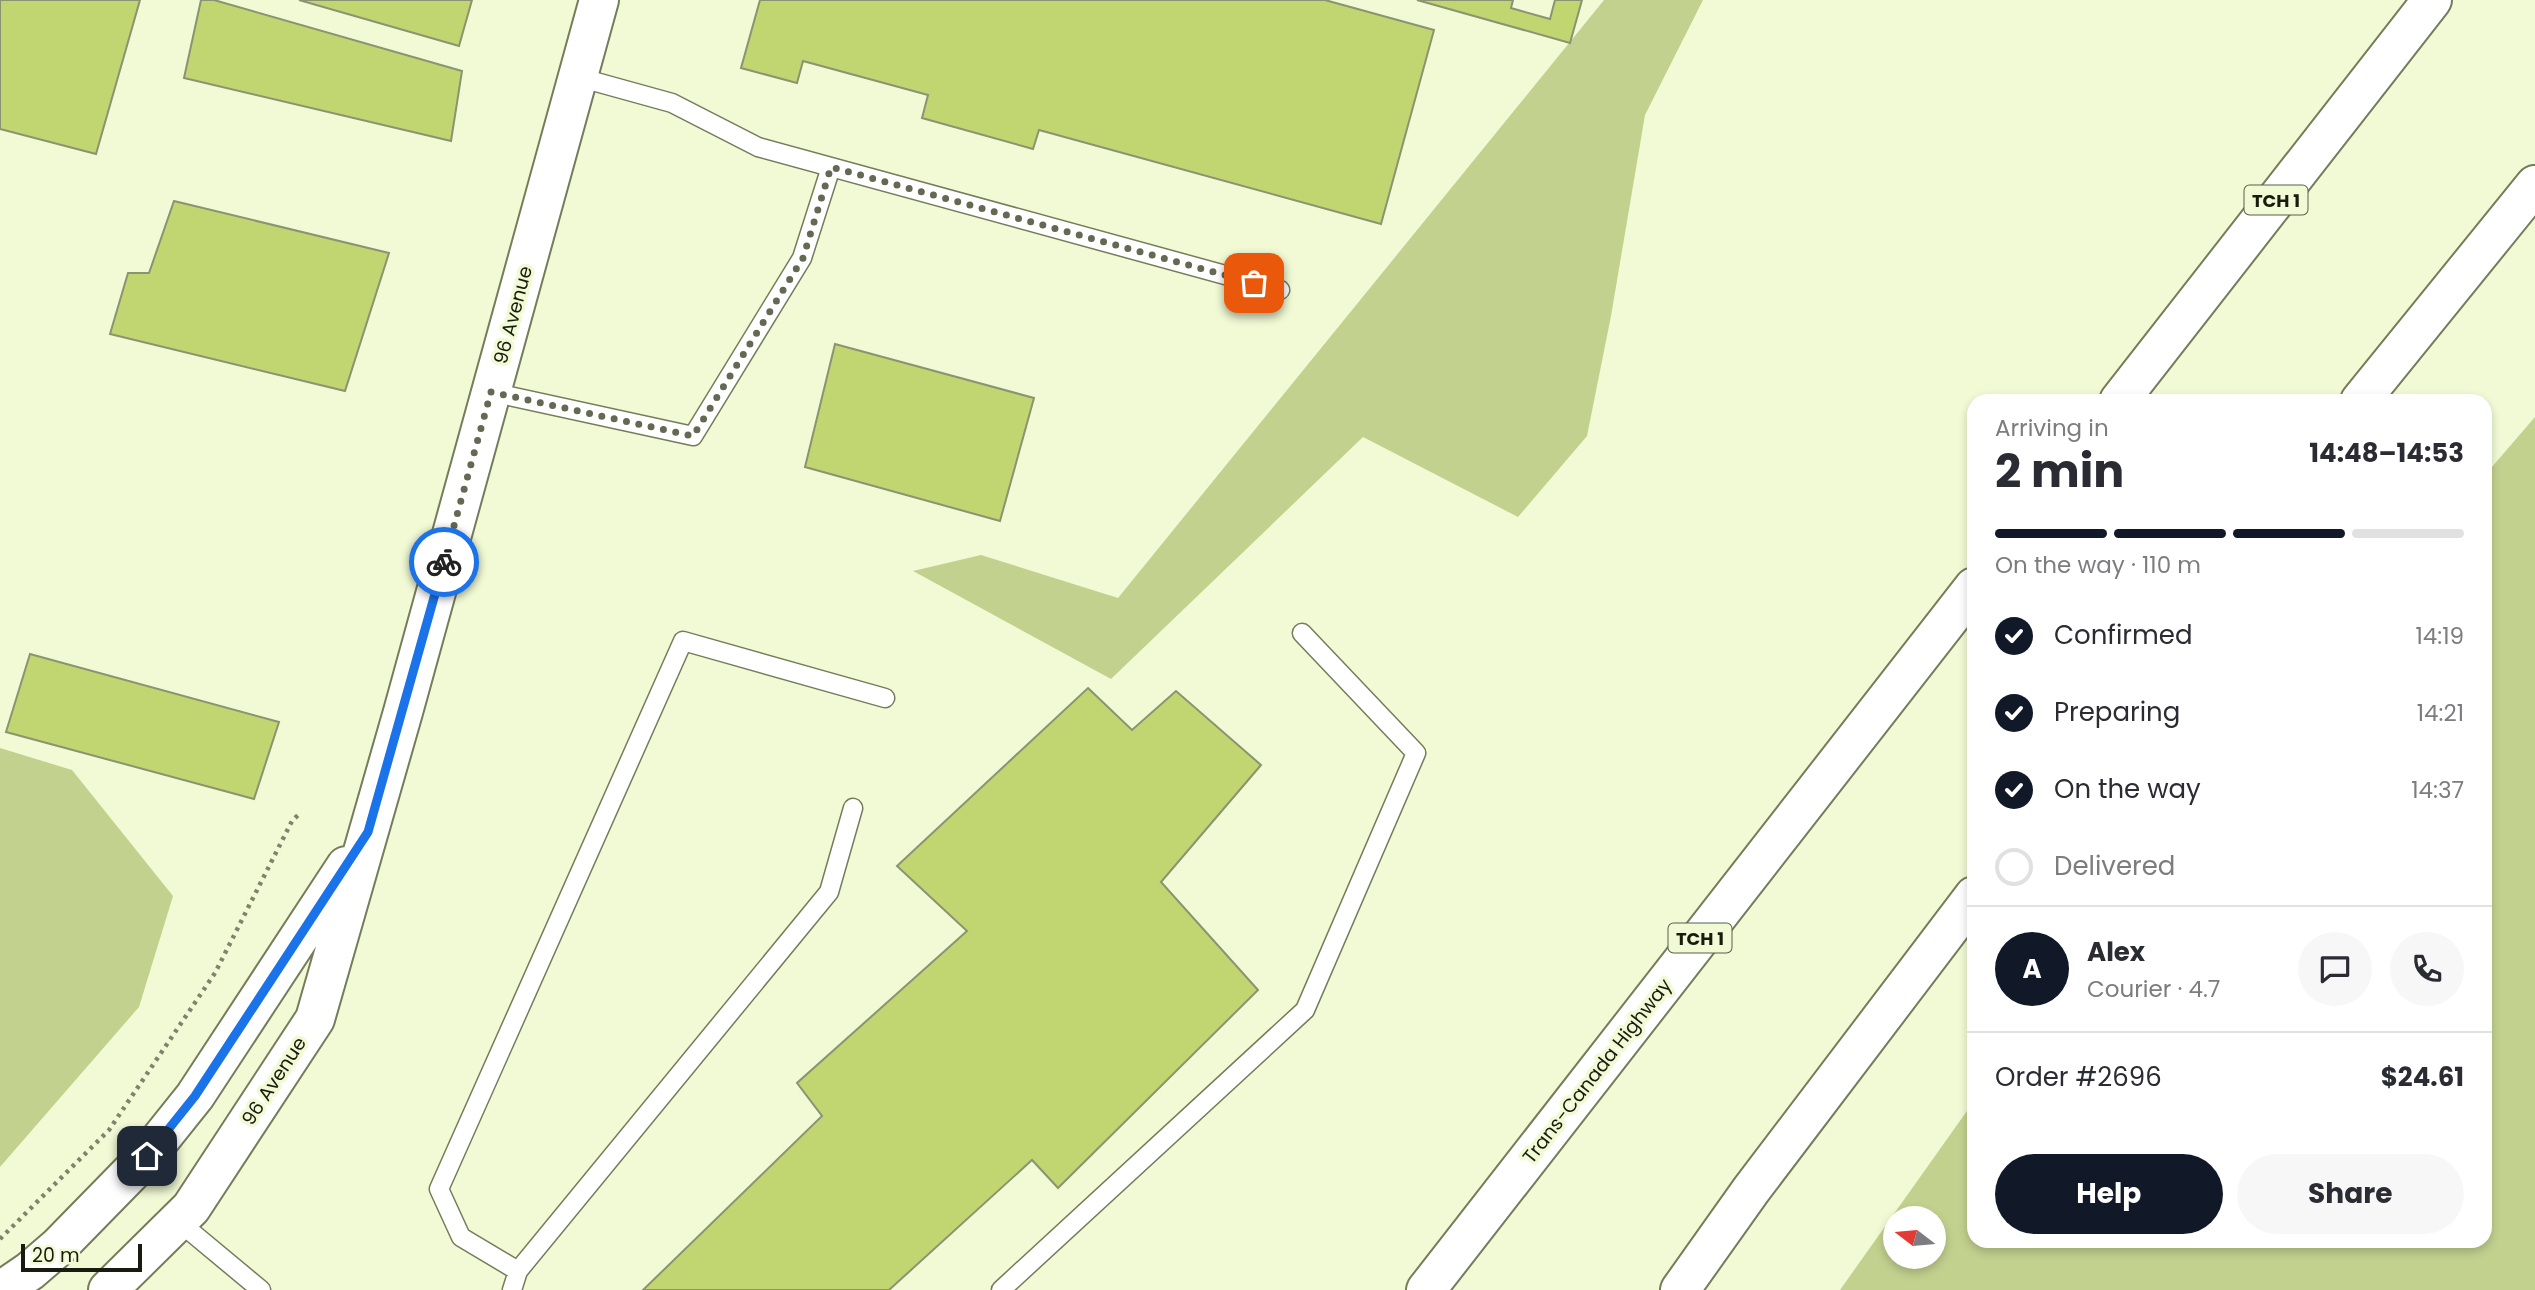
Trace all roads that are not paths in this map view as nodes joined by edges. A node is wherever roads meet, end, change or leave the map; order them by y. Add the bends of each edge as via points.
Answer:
1 (599, 0) edge
2 (2432, 0) edge
3 (578, 77) junction
4 (831, 167) junction
5 (2535, 185) edge
6 (1280, 290) dead end
7 (491, 392) junction
8 (2124, 394) edge
9 (2366, 394) edge
10 (1967, 596) edge
11 (1302, 633) dead end
12 (885, 698) dead end
13 (853, 808) dead end
14 (368, 832) junction
15 (1967, 905) edge
16 (178, 1221) junction
17 (518, 1271) junction
18 (16, 1281) edge
19 (108, 1290) edge
20 (261, 1290) edge
21 (512, 1290) edge
22 (1001, 1290) edge
23 (1426, 1290) edge
24 (1680, 1290) edge

1 - 3 main road, 96 Avenue
2 - 8 main road, TCH 1
3 - 4 lane via 672,103 758,147
3 - 7 main road, 96 Avenue
4 - 6 lane
4 - 7 lane via 803,258 693,436
5 - 9 main road
7 - 14 main road, 96 Avenue
10 - 23 main road, Trans-Canada Highway / TCH 1
11 - 22 lane via 1416,753 1305,1010
12 - 17 lane via 683,641 439,1189 461,1237
13 - 17 lane via 829,892
14 - 16 main road, 96 Avenue via 315,1018 191,1208
14 - 18 main road, 96 Avenue via 195,1096 147,1156 58,1247
15 - 24 main road
16 - 19 main road, 96 Avenue
16 - 20 lane
17 - 21 lane

